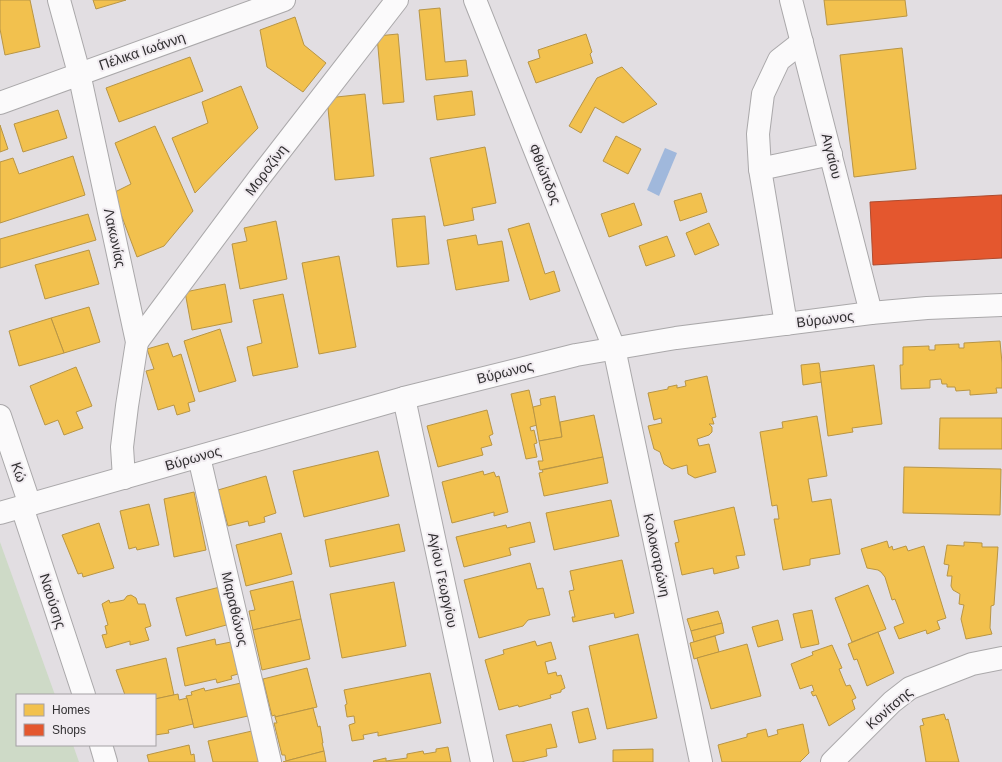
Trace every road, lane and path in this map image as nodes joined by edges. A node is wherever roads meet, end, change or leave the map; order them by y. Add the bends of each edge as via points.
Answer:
1 (59, 0) edge
2 (284, 0) edge
3 (397, 0) edge
4 (475, 0) edge
5 (791, 0) edge
6 (802, 42) junction
7 (79, 73) junction
8 (0, 102) edge
9 (831, 154) junction
10 (760, 169) junction
11 (1002, 304) edge
12 (871, 313) junction
13 (786, 324) junction
14 (137, 342) junction
15 (614, 348) junction
16 (404, 398) junction
17 (0, 416) edge
18 (199, 457) junction
19 (124, 478) junction
20 (26, 506) junction
21 (0, 513) edge
22 (1002, 658) edge
23 (84, 694) edge
24 (101, 746) edge
25 (106, 762) edge
26 (270, 762) edge
27 (482, 762) edge
28 (701, 762) edge
29 (832, 762) edge

1 - 7 street, Λακωνίας
2 - 7 street, Πέλικα Ιωάννη
3 - 14 street, Μοροζίνη via 259,178
4 - 15 street, Φθιώτιδος
5 - 6 street, Αιγαίου
6 - 9 street, Αιγαίου
6 - 10 street via 779,60 763,94 758,134
7 - 8 street, Πέλικα Ιωάννη
7 - 14 street, Λακωνίας
9 - 10 street
9 - 12 street, Αιγαίου
10 - 13 street
11 - 12 street, Βύρωνος
12 - 13 street, Βύρωνος
13 - 15 street, Βύρωνος
14 - 19 street, Λακωνίας via 122,447
15 - 16 street, Βύρωνος via 540,363
15 - 28 street, Κολοκοτρώνη
16 - 18 street, Βύρωνος
16 - 27 street, Αγίου Γεωργίου
17 - 20 street, Κώ
18 - 19 street, Βύρωνος
18 - 26 street, Μαραθώνος
19 - 20 street, Βύρωνος
20 - 21 street, Βύρωνος
20 - 23 street, Ναούσης
22 - 29 street, Κονίτσης via 972,664 910,688 892,702
24 - 25 street

